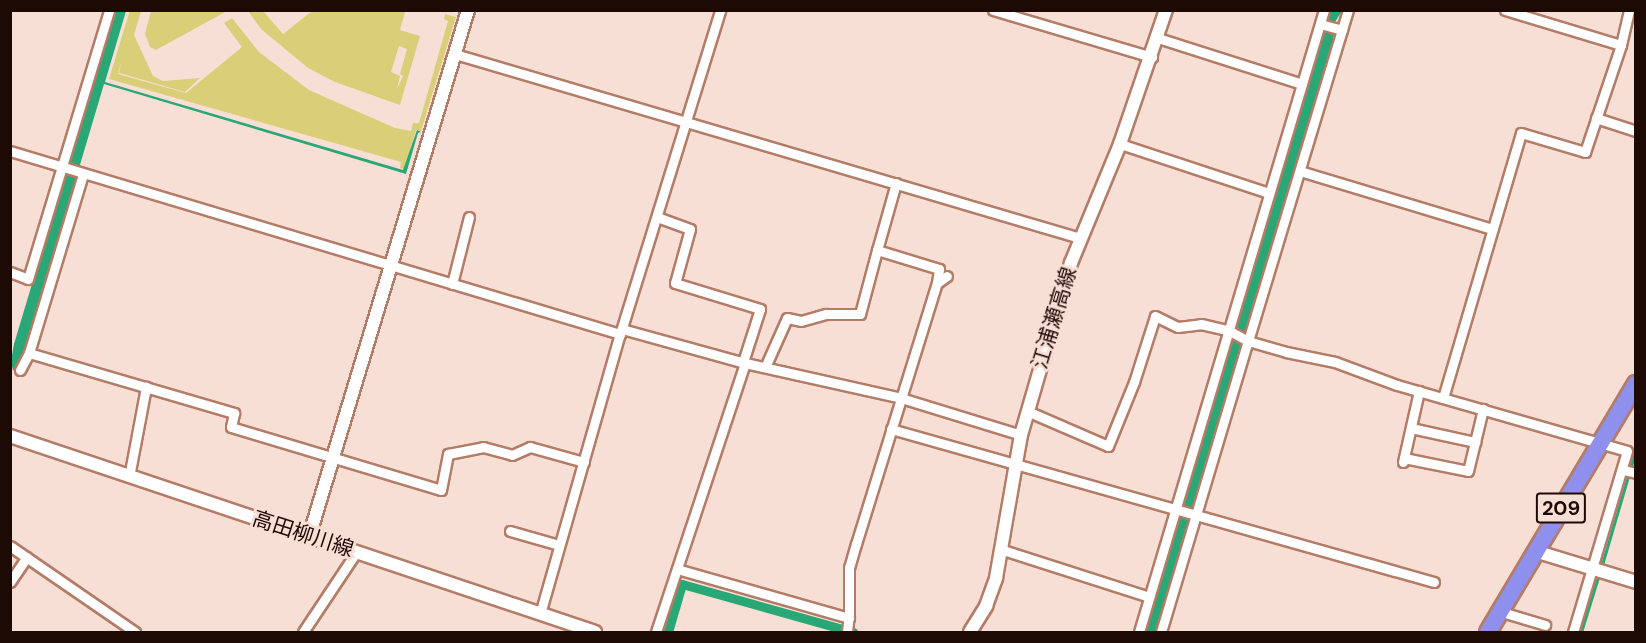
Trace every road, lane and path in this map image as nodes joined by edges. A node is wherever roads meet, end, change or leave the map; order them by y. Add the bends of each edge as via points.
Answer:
1 (109, 10) edge
2 (468, 10) edge
3 (720, 10) edge
4 (993, 10) edge
5 (1166, 10) edge
6 (1324, 10) edge
7 (1348, 10) edge
8 (1505, 10) edge
9 (1629, 10) edge
10 (1331, 27) junction
11 (1158, 38) junction
12 (1622, 45) junction
13 (455, 54) junction
14 (1152, 57) junction
15 (1302, 84) junction
16 (1596, 118) junction
17 (686, 121) junction
18 (1635, 130) edge
19 (1120, 144) junction
20 (10, 151) edge
21 (62, 167) junction
22 (1300, 171) junction
23 (82, 174) junction
24 (896, 183) junction
25 (1269, 194) junction
26 (469, 217) dead end
27 (657, 217) junction
28 (1492, 229) junction
29 (1080, 238) junction
30 (877, 250) junction
31 (391, 266) junction
32 (10, 272) edge
33 (947, 276) dead end
34 (937, 283) junction
35 (452, 284) junction
36 (1228, 330) junction
37 (621, 332) junction
38 (1248, 341) junction
39 (29, 353) junction
40 (744, 362) junction
41 (765, 365) junction
42 (21, 370) dead end
43 (1635, 384) edge
44 (146, 387) junction
45 (1419, 391) junction
46 (901, 398) junction
47 (1443, 398) junction
48 (1483, 409) junction
49 (1027, 411) junction
50 (1411, 428) junction
51 (891, 429) junction
52 (1021, 435) junction
53 (10, 436) edge
54 (1475, 442) junction
55 (1600, 443) junction
56 (333, 459) junction
57 (584, 462) junction
58 (1015, 463) junction
59 (1629, 471) edge
60 (129, 477) junction
61 (1175, 508) junction
62 (1196, 515) junction
63 (510, 531) dead end
64 (309, 537) junction
65 (560, 545) junction
66 (10, 546) edge
67 (1003, 550) junction
68 (357, 551) junction
69 (1538, 552) junction
70 (27, 557) junction
71 (1594, 568) junction
72 (677, 569) junction
73 (10, 582) edge
74 (1434, 582) dead end
75 (1635, 582) edge
76 (1149, 597) junction
77 (1502, 612) junction
78 (540, 614) junction
79 (849, 616) junction
80 (1545, 625) dead end
81 (135, 633) edge
82 (303, 633) edge
83 (595, 633) edge
84 (656, 633) edge
85 (847, 633) edge
86 (970, 633) edge
87 (1139, 633) edge
88 (1161, 633) edge
89 (1488, 633) edge
90 (1573, 633) edge

1 - 21 street
2 - 13 main road
3 - 17 street
4 - 14 street
5 - 11 main road, 江浦瀬高線
6 - 10 street
7 - 10 street
8 - 12 street
9 - 12 street
10 - 15 street
10 - 22 street
11 - 14 main road, 江浦瀬高線
11 - 15 street
12 - 16 street
13 - 17 street
13 - 31 main road
14 - 19 main road, 江浦瀬高線
15 - 25 street
16 - 18 street
16 - 28 street via 1585,152 1521,133
17 - 24 street
17 - 27 street
19 - 25 street
19 - 29 main road, 江浦瀬高線
20 - 21 street
21 - 23 street
21 - 32 street via 28,279
22 - 28 street
22 - 38 street
23 - 31 street
23 - 39 street
24 - 29 street
24 - 30 street
25 - 36 street
26 - 35 street
27 - 37 street
27 - 40 street via 690,228 675,283 760,309
28 - 47 street
29 - 49 main road, 江浦瀬高線
30 - 34 street via 939,269
30 - 41 street via 860,314 826,314 801,321 787,318
31 - 35 street
31 - 56 main road
33 - 34 street
34 - 46 street
35 - 37 street
36 - 38 street
36 - 49 street via 1201,324 1178,327 1155,316 1108,446
36 - 61 street
37 - 40 street
37 - 57 street
38 - 45 street via 1335,362
38 - 62 street
39 - 42 street
39 - 44 street
40 - 41 street
40 - 72 street
41 - 46 street
43 - 55 highway, 209
44 - 56 street via 234,413 231,428
44 - 60 street
45 - 47 street
45 - 50 street
46 - 51 street
46 - 52 street
47 - 48 street
48 - 54 street
48 - 55 street
49 - 52 main road, 江浦瀬高線
50 - 54 street
50 - 54 street via 1403,461 1468,471
51 - 58 street
51 - 79 street via 849,568
52 - 58 main road, 江浦瀬高線
53 - 60 main road, 高田柳川線
55 - 59 street via 1627,451
55 - 69 highway, 209
56 - 57 street via 441,490 448,454 483,447 512,455 530,447
56 - 64 main road
57 - 65 street
58 - 61 street
58 - 67 main road, 江浦瀬高線
59 - 71 street
60 - 64 main road, 高田柳川線
61 - 62 street
61 - 76 street
62 - 74 street
62 - 88 street
63 - 65 street
64 - 68 main road, 高田柳川線
65 - 78 street
66 - 70 street
67 - 76 street
67 - 86 main road, 江浦瀬高線 via 989,597
68 - 78 main road, 高田柳川線
68 - 82 street
69 - 71 main road
69 - 77 highway, 209
70 - 73 street
70 - 81 street
71 - 75 main road
71 - 90 street
72 - 79 street
72 - 84 street
76 - 87 street
77 - 80 street
77 - 89 highway, 209
78 - 83 main road, 高田柳川線
79 - 85 street

